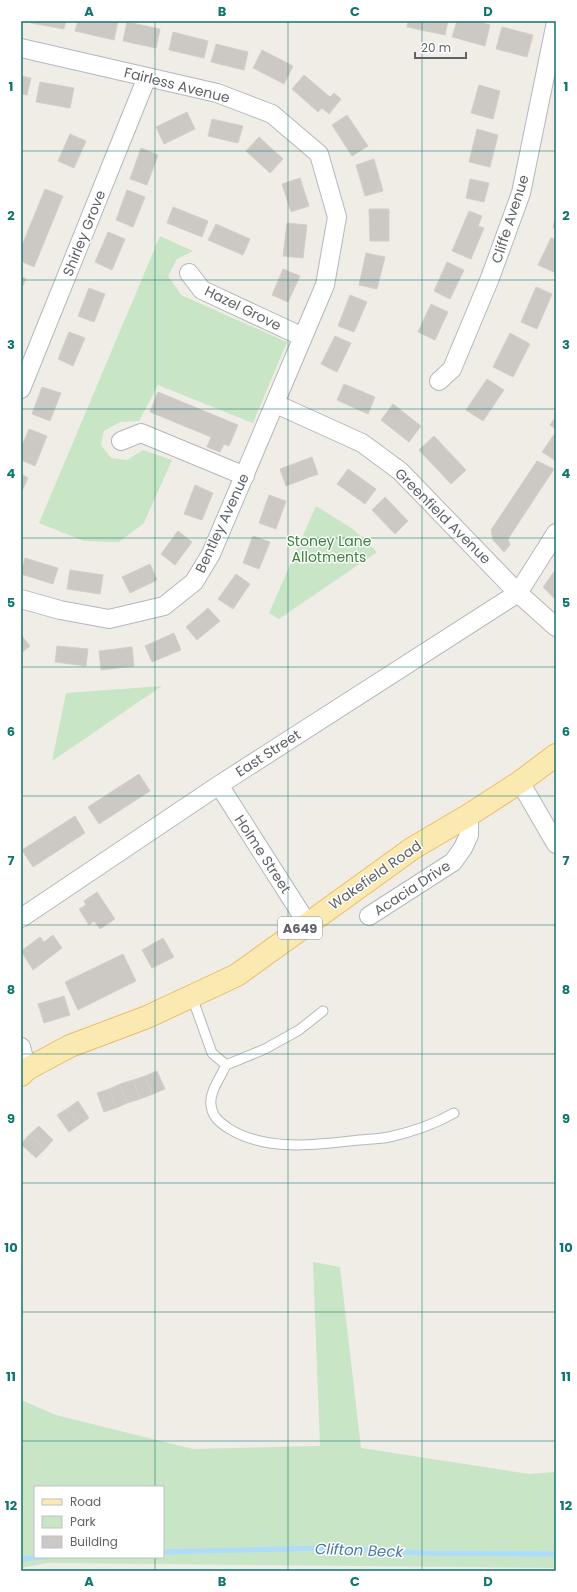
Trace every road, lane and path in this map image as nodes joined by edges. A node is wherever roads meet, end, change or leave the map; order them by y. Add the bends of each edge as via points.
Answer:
1 (556, 22) edge
2 (21, 48) edge
3 (147, 77) junction
4 (190, 273) dead end
5 (303, 337) junction
6 (439, 381) dead end
7 (21, 389) edge
8 (276, 404) junction
9 (121, 441) dead end
10 (245, 476) junction
11 (556, 533) edge
12 (518, 593) junction
13 (21, 599) edge
14 (556, 627) edge
15 (556, 755) edge
16 (520, 782) junction
17 (219, 785) junction
18 (469, 815) junction
19 (556, 844) edge
20 (369, 916) dead end
21 (21, 918) edge
22 (307, 923) junction
23 (192, 997) junction
24 (322, 1011) dead end
25 (21, 1047) edge
26 (226, 1066) junction
27 (24, 1072) edge
28 (454, 1113) dead end

1 - 6 street, Cliffe Avenue via 521,193 490,278 452,369
2 - 3 street, Fairless Avenue
3 - 5 street, Fairless Avenue via 217,94 272,114 319,154 337,217 325,284
3 - 7 street, Shirley Grove
4 - 5 street, Hazel Grove via 202,290
5 - 8 street, Fairless Avenue
8 - 10 street, Bentley Avenue
8 - 12 street, Greenfield Avenue via 362,442 400,470
9 - 10 street via 141,433
10 - 13 street, Bentley Avenue via 211,554 194,582 164,606 109,619 60,610
11 - 12 street
12 - 14 street, Greenfield Avenue
12 - 17 street, East Street
15 - 16 main road, Wakefield Road / A649
16 - 18 main road, Wakefield Road / A649
16 - 19 street
17 - 21 street, East Street
17 - 22 street, Holme Street
18 - 20 street, Acacia Drive via 469,835 453,862
18 - 22 main road, Wakefield Road / A649 via 413,848
22 - 23 main road, Wakefield Road / A649 via 237,975
23 - 26 lane via 212,1053
23 - 27 main road, Wakefield Road / A649 via 70,1046
24 - 26 lane via 279,1042
25 - 27 street
26 - 28 lane via 212,1094 212,1111 215,1118 231,1130 256,1140 304,1145 386,1138 423,1128

